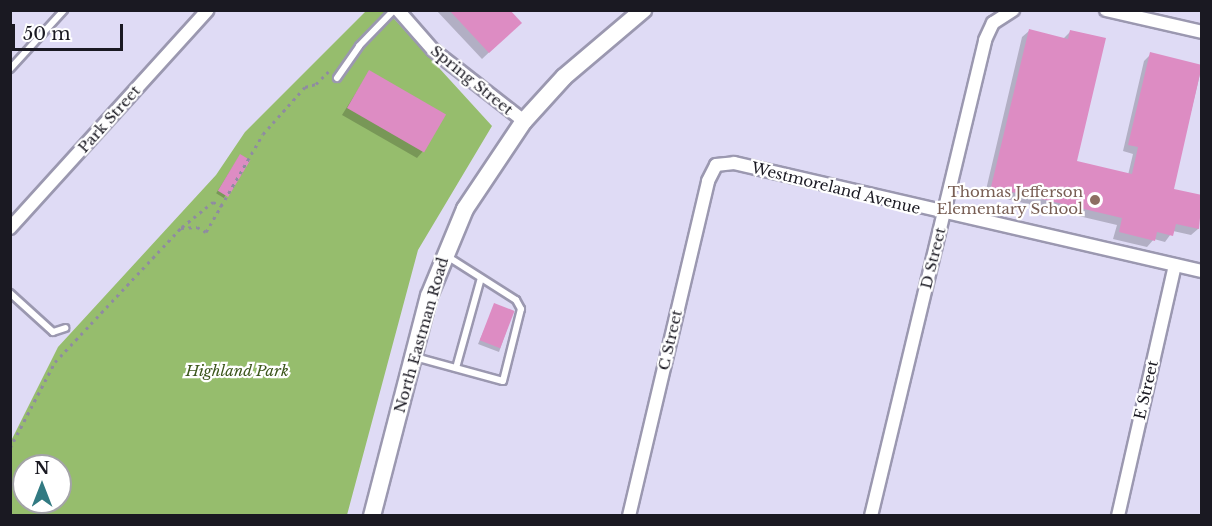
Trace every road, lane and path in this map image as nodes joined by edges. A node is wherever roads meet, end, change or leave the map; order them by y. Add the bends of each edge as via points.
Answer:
1 (64, 10) edge
2 (208, 10) edge
3 (396, 10) edge
4 (644, 10) edge
5 (1106, 10) edge
6 (1012, 11) edge
7 (1202, 32) edge
8 (344, 67) junction
9 (10, 69) edge
10 (337, 78) dead end
11 (524, 121) junction
12 (716, 165) joint
13 (222, 206) junction
14 (944, 215) junction
15 (10, 228) edge
16 (181, 228) junction
17 (444, 254) junction
18 (1175, 265) junction
19 (1202, 271) edge
20 (481, 278) junction
21 (10, 293) edge
22 (65, 328) dead end
23 (412, 356) junction
24 (456, 368) junction
25 (10, 448) edge
26 (374, 515) edge
27 (629, 516) edge
28 (870, 516) edge
29 (1118, 516) edge

1 - 9 lane
2 - 15 street, Park Street
3 - 8 lane
3 - 11 street, Spring Street via 433,50
4 - 11 main road, North Eastman Road via 564,77
5 - 7 street
6 - 14 street, D Street via 993,23 985,40
8 - 10 lane
8 - 13 path via 338,63 316,84 305,87 263,134
11 - 17 main road, North Eastman Road via 485,176
12 - 14 street, Westmoreland Avenue via 734,163
12 - 27 street, C Street via 708,181
13 - 16 path via 213,202
13 - 16 path via 206,232 197,226
14 - 18 street, Westmoreland Avenue
14 - 28 street, D Street
16 - 25 path via 55,362
17 - 20 lane
17 - 23 main road, North Eastman Road
18 - 19 street, Westmoreland Avenue
18 - 29 street, E Street
20 - 24 lane
20 - 24 lane via 516,300 521,309 503,381
21 - 22 lane via 53,332
23 - 24 lane
23 - 26 main road, North Eastman Road

